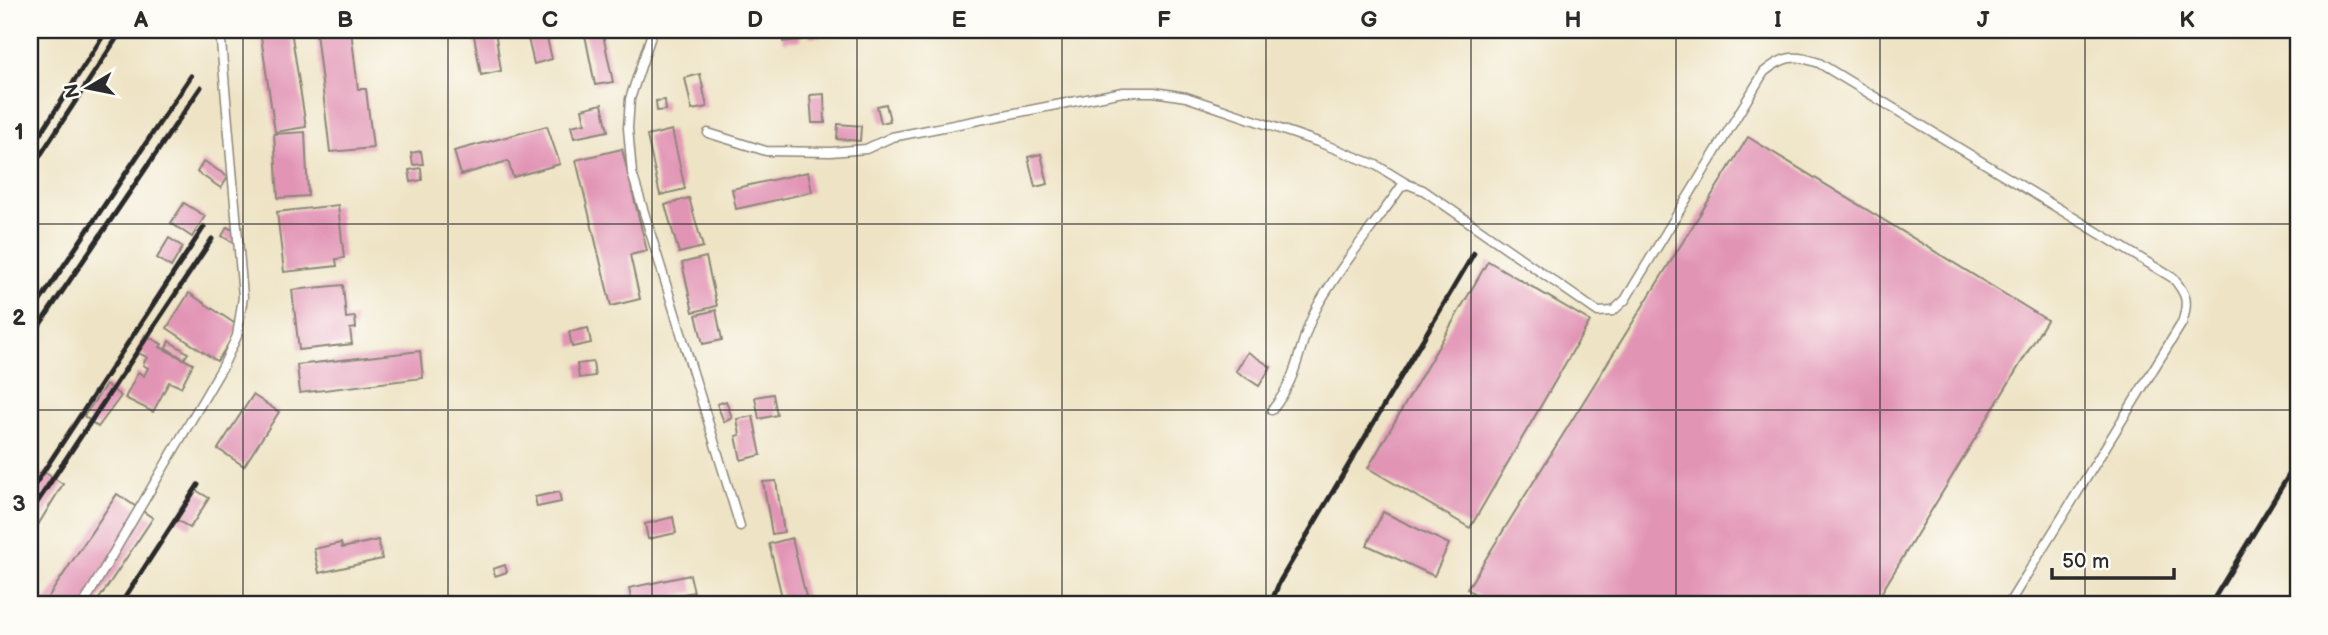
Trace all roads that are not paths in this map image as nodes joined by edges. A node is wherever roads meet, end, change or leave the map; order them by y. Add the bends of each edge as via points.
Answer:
1 (220, 30) edge
2 (653, 30) edge
3 (709, 133) dead end
4 (1407, 184) junction
5 (1272, 410) dead end
6 (740, 526) dead end
7 (83, 605) edge
8 (2008, 605) edge

1 - 7 lane via 243,297 237,336
2 - 6 lane via 630,99 632,173
3 - 4 lane via 766,151 866,149 892,137 1123,92 1154,92 1186,97 1318,142 1376,165
4 - 5 lane via 1317,308 1295,373
4 - 8 lane via 1423,190 1598,312 1613,312 1625,300 1764,72 1780,60 1801,57 1819,63 2173,278 2184,291 2188,306 2182,323

